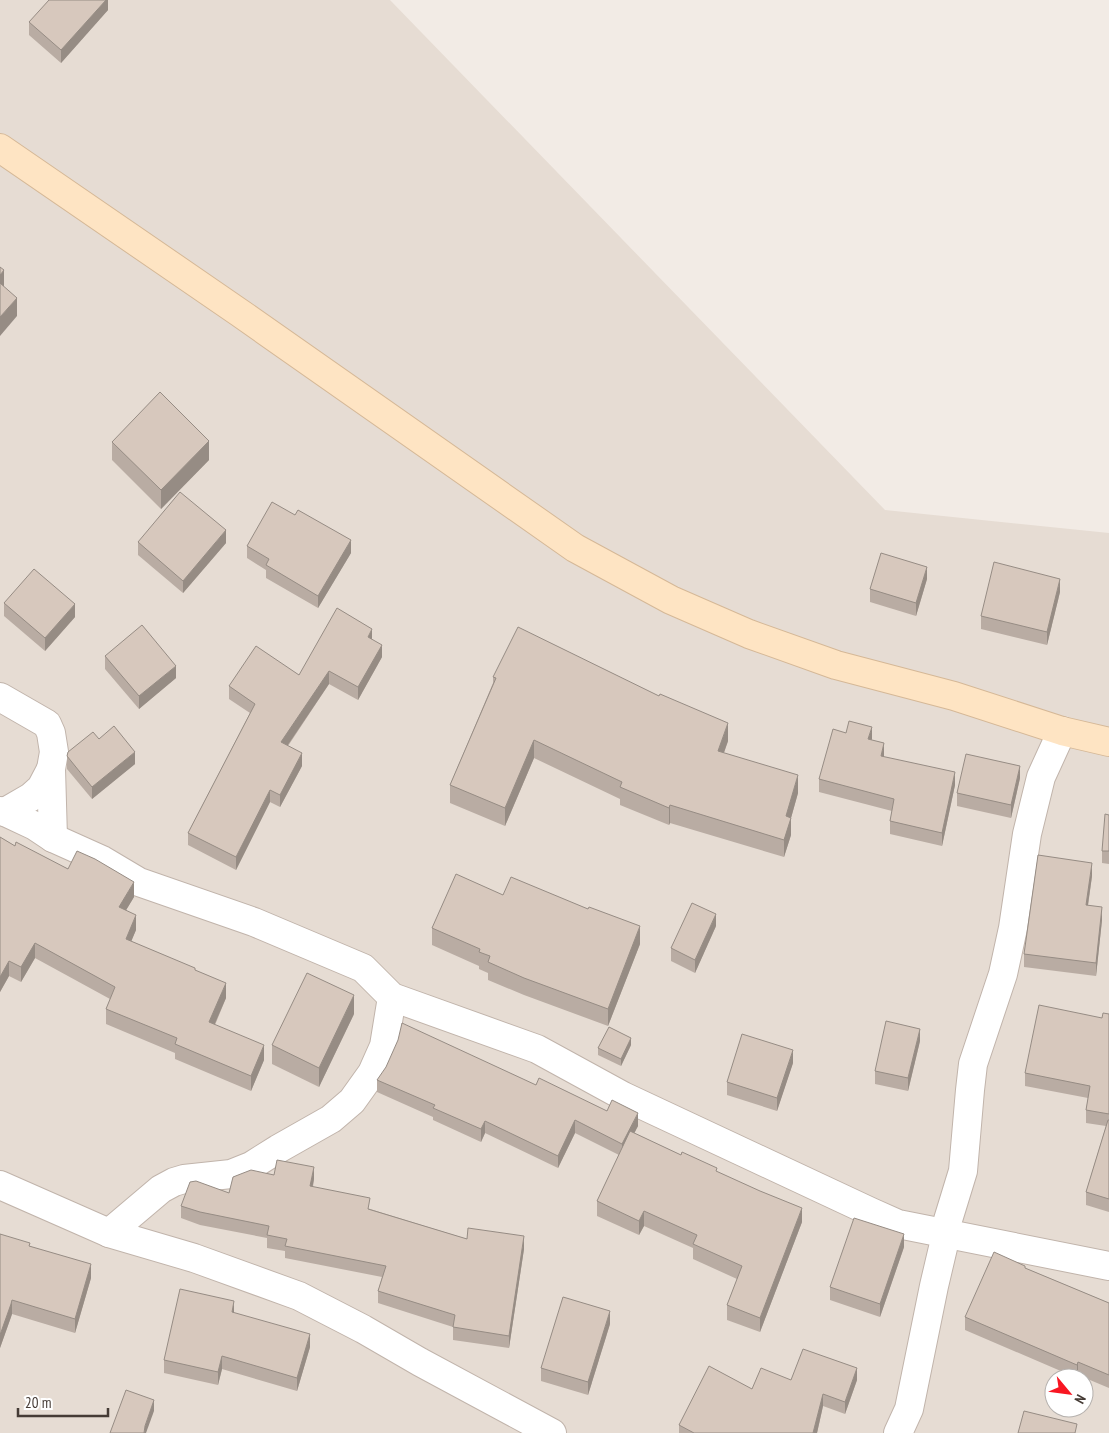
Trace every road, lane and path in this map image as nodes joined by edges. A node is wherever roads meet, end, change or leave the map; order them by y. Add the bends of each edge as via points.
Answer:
1 (0, 148) edge
2 (0, 697) edge
3 (1062, 731) junction
4 (1109, 742) edge
5 (51, 769) junction
6 (2, 811) edge
7 (53, 838) junction
8 (392, 997) junction
9 (0, 1185) edge
10 (109, 1233) junction
11 (944, 1233) junction
12 (1109, 1266) edge
13 (552, 1433) edge
14 (898, 1433) edge

1 - 3 street via 575,548 670,600 749,634 836,665 954,696
2 - 5 street via 47,724 54,752
3 - 4 street
3 - 11 street via 1041,777 1027,834 1003,974 973,1064 963,1171
5 - 6 street via 41,788 31,798
5 - 7 street
6 - 7 street
7 - 8 street via 102,860 139,882 254,922 363,968
8 - 10 street via 384,1046 372,1073 352,1101 331,1119 251,1166 231,1174 174,1182 161,1189
8 - 11 street via 537,1049 623,1096 898,1224
9 - 10 street
10 - 13 street via 194,1258 299,1296
11 - 12 street
11 - 14 street via 909,1408

